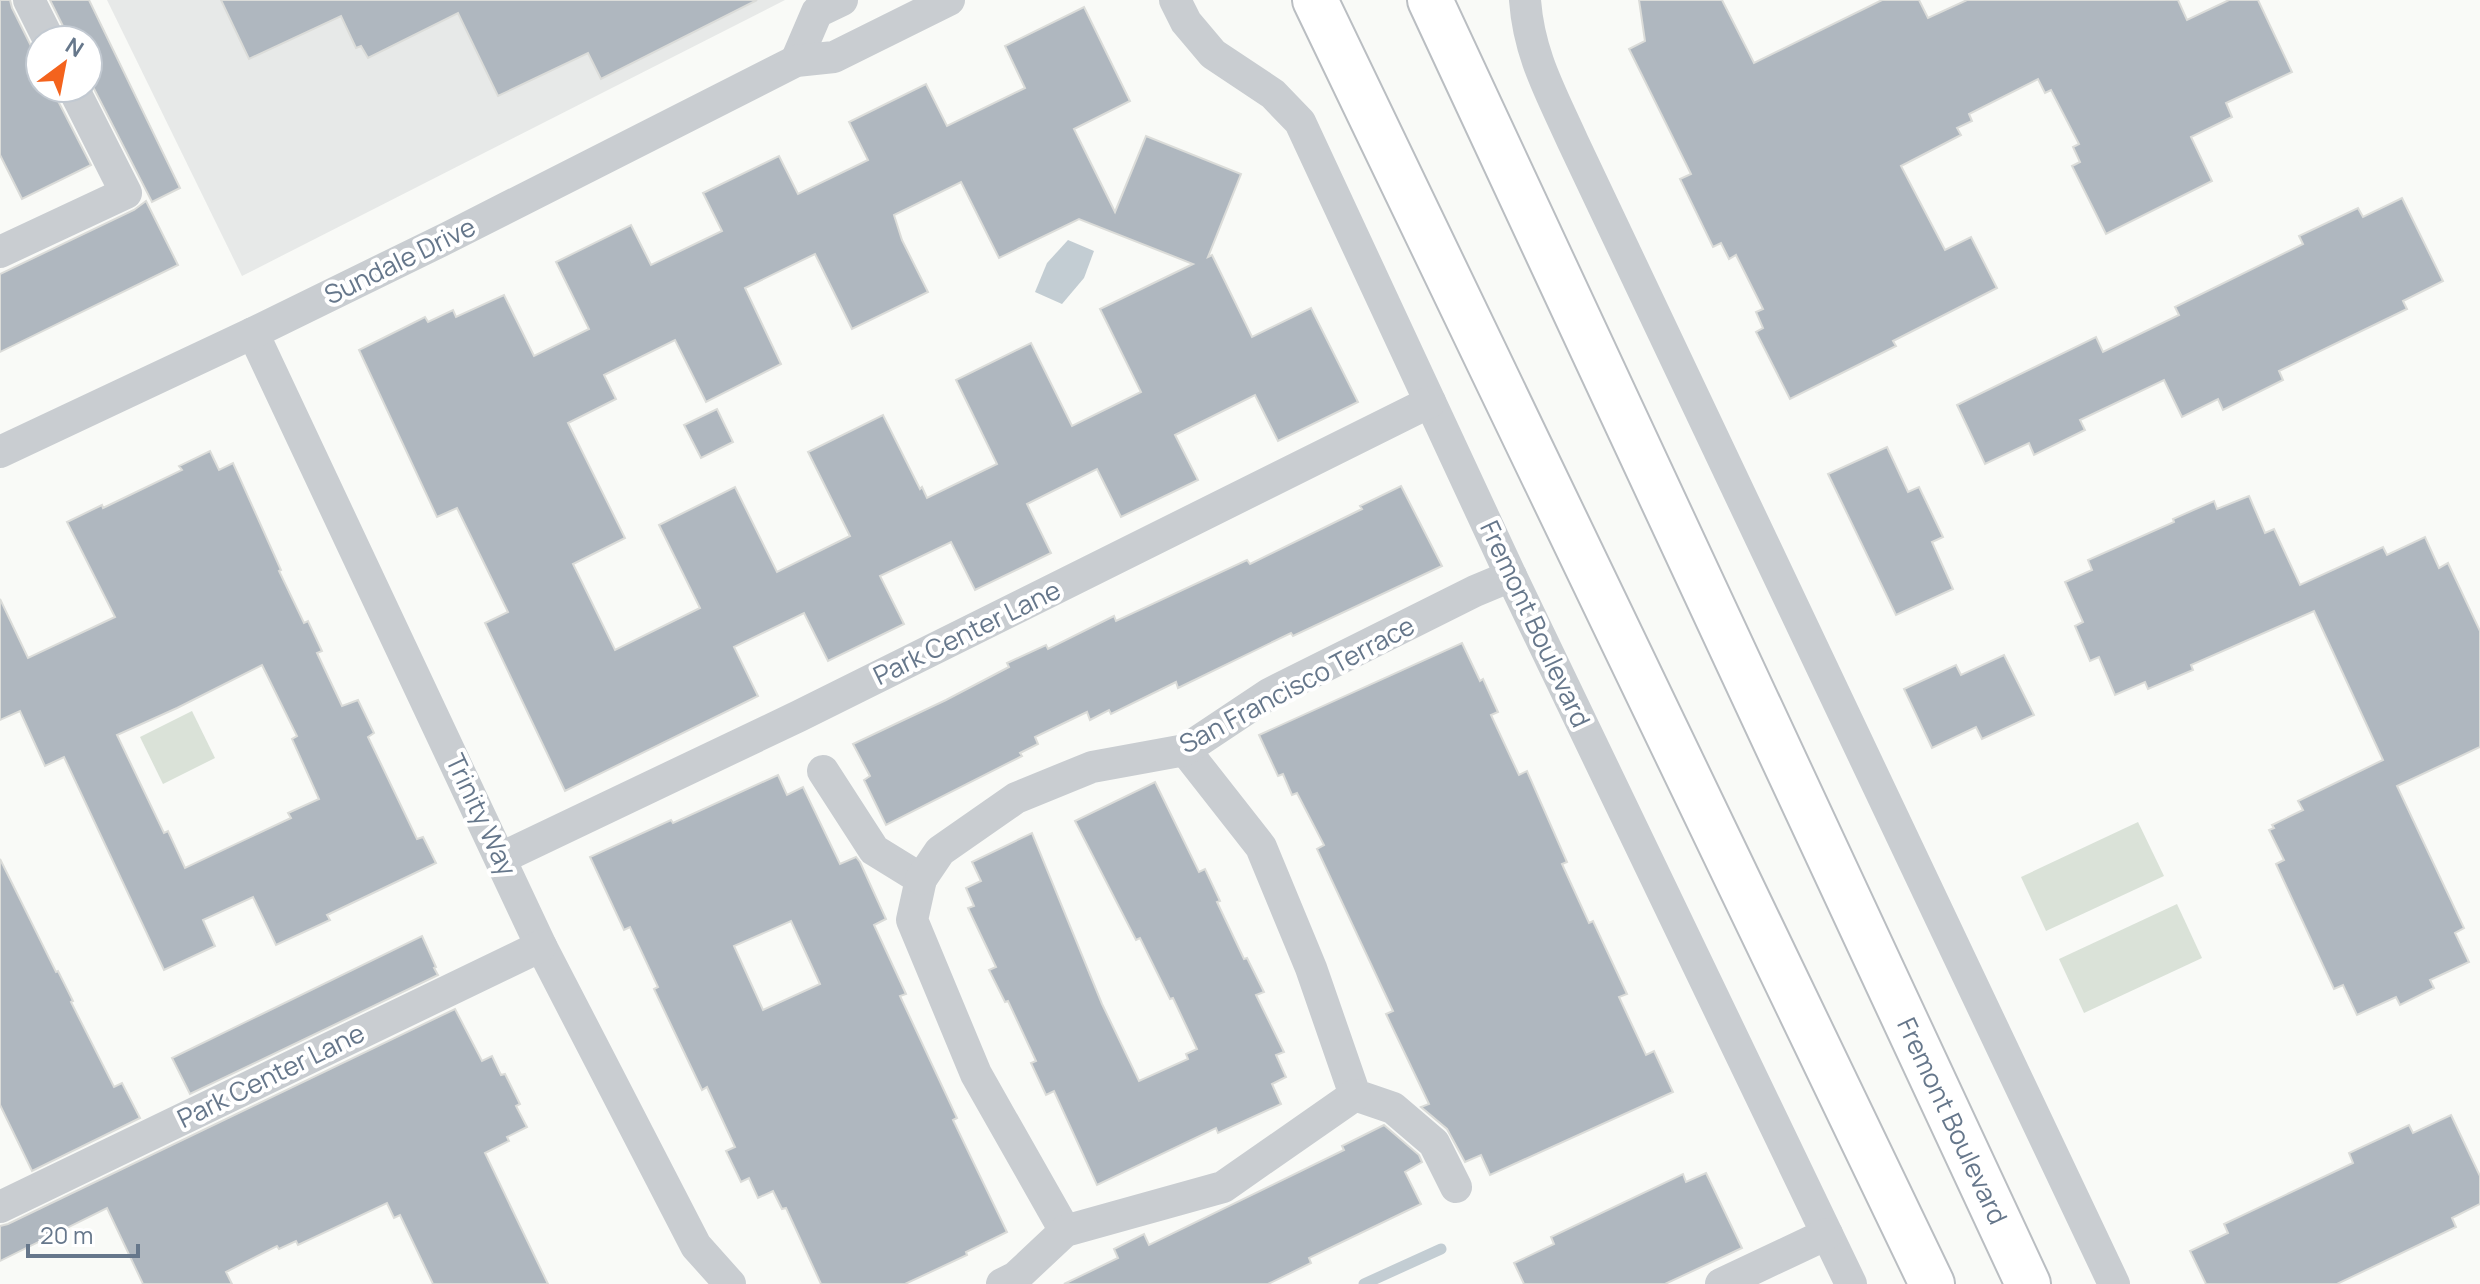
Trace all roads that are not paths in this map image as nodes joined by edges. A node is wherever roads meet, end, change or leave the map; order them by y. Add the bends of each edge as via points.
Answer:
1 (29, 0) edge
2 (842, 0) edge
3 (949, 0) edge
4 (1175, 0) edge
5 (1315, 0) edge
6 (1430, 0) edge
7 (1525, 0) edge
8 (41, 24) edge
9 (796, 61) junction
10 (81, 104) edge
11 (0, 252) edge
12 (253, 333) junction
13 (1430, 402) junction
14 (0, 452) edge
15 (1511, 576) junction
16 (1185, 750) junction
17 (823, 771) dead end
18 (501, 858) junction
19 (921, 879) junction
20 (541, 946) junction
21 (1355, 1095) junction
22 (1456, 1187) dead end
23 (0, 1207) edge
24 (1065, 1231) junction
25 (1827, 1234) junction
26 (730, 1284) edge
27 (1002, 1284) edge
28 (1721, 1284) edge
29 (1851, 1284) edge
30 (1932, 1284) edge
31 (2028, 1284) edge
32 (2114, 1284) edge

1 - 8 street
2 - 9 street via 817,12
3 - 9 street, Sundale Drive via 834,57
4 - 13 street, Fremont Boulevard via 1213,54 1273,94 1300,122
5 - 30 main road
6 - 31 main road, Fremont Boulevard
7 - 32 street via 1535,58 1573,142
9 - 12 street, Sundale Drive
10 - 11 street via 126,193
12 - 14 street, Sundale Drive
12 - 18 street, Trinity Way
13 - 15 street, Fremont Boulevard
13 - 18 street, Park Center Lane
15 - 16 street, San Francisco Terrace via 1269,694
15 - 25 street, Fremont Boulevard
16 - 19 street, San Francisco Terrace via 1092,767 1016,798 940,851
16 - 21 street via 1261,847
17 - 19 street via 874,850
18 - 20 street, Trinity Way
19 - 24 street via 912,920 976,1074
20 - 23 street, Park Center Lane
20 - 26 street, Trinity Way via 696,1246
21 - 22 street via 1393,1108 1434,1143
21 - 24 street via 1223,1187
24 - 27 street
25 - 28 street
25 - 29 street, Fremont Boulevard

